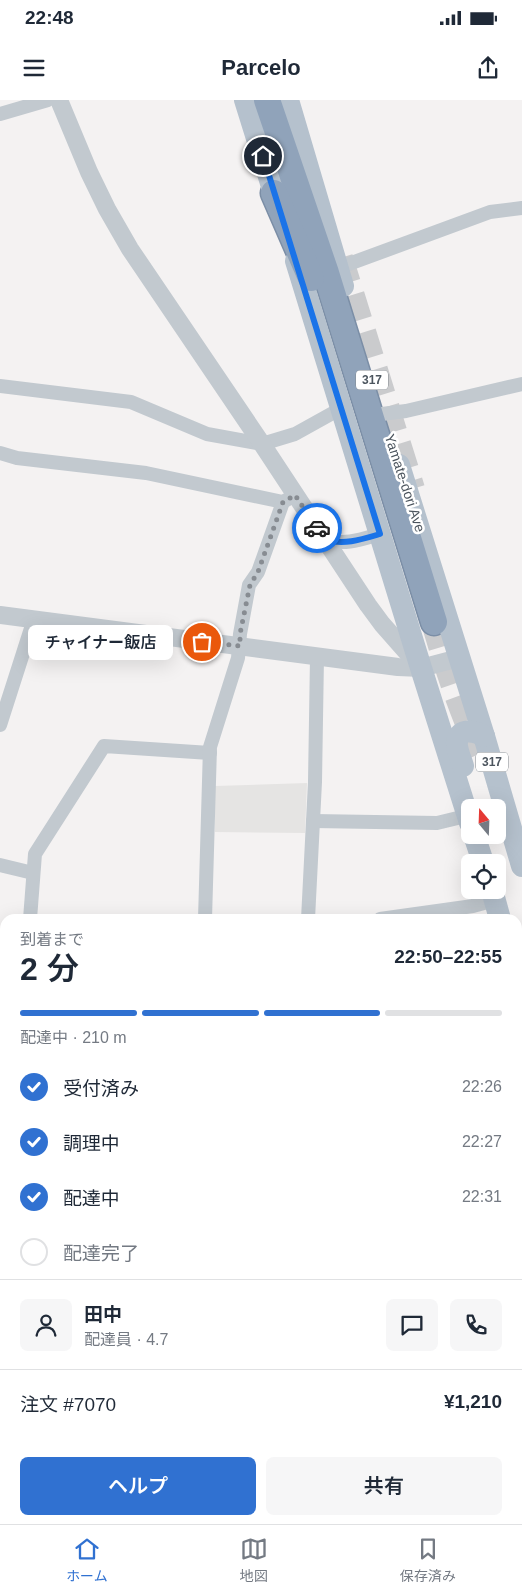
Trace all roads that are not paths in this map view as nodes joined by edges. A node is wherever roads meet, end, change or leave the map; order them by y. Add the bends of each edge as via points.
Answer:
1 (48, 100) edge
2 (59, 100) edge
3 (245, 100) edge
4 (267, 100) edge
5 (288, 100) edge
6 (0, 114) edge
7 (274, 193) junction
8 (522, 208) edge
9 (338, 268) junction
10 (522, 384) edge
11 (0, 386) edge
12 (340, 409) junction
13 (382, 414) junction
14 (262, 444) junction
15 (0, 453) edge
16 (289, 498) junction
17 (380, 534) junction
18 (325, 540) junction
19 (0, 615) edge
20 (34, 620) junction
21 (240, 646) junction
22 (316, 657) junction
23 (459, 658) junction
24 (420, 668) junction
25 (0, 724) edge
26 (484, 736) junction
27 (210, 753) junction
28 (465, 799) edge
29 (468, 799) edge
30 (461, 820) edge
31 (313, 821) junction
32 (516, 821) edge
33 (0, 865) edge
34 (522, 866) edge
35 (33, 873) junction
36 (496, 903) edge
37 (30, 914) edge
38 (205, 914) edge
39 (308, 914) edge
40 (416, 914) edge

1 - 6 street
2 - 14 street via 89,172 130,249
3 - 7 main road, 317
4 - 7 highway via 326,273 427,624 333,339 308,270
5 - 9 main road, Yamate-dori Ave / 317
7 - 12 main road, 317
8 - 9 street via 490,212
9 - 13 main road, Yamate-dori Ave / 317
10 - 13 street
11 - 14 street via 131,402 207,434
12 - 14 street via 294,434
12 - 17 main road, 317
13 - 23 main road, Yamate-dori Ave / 317
14 - 16 street
15 - 16 street via 17,458 146,473
16 - 18 street
16 - 21 street via 250,585
17 - 18 street via 350,542
17 - 24 main road, 317
18 - 24 street via 382,624
19 - 20 street
20 - 21 street
20 - 25 street
21 - 22 street
21 - 27 street
22 - 24 street
22 - 31 street
23 - 24 street
23 - 26 main road, Yamate-dori Ave / 317
24 - 28 main road, 317
26 - 29 main road via 470,731 464,732 457,740
26 - 32 main road, Yamate-dori Ave / 317
27 - 35 street via 104,746 35,854
27 - 38 street
30 - 31 street via 437,823
31 - 39 street
32 - 34 main road, Yamate-dori Ave / 317
33 - 35 street
35 - 37 street
36 - 40 street

